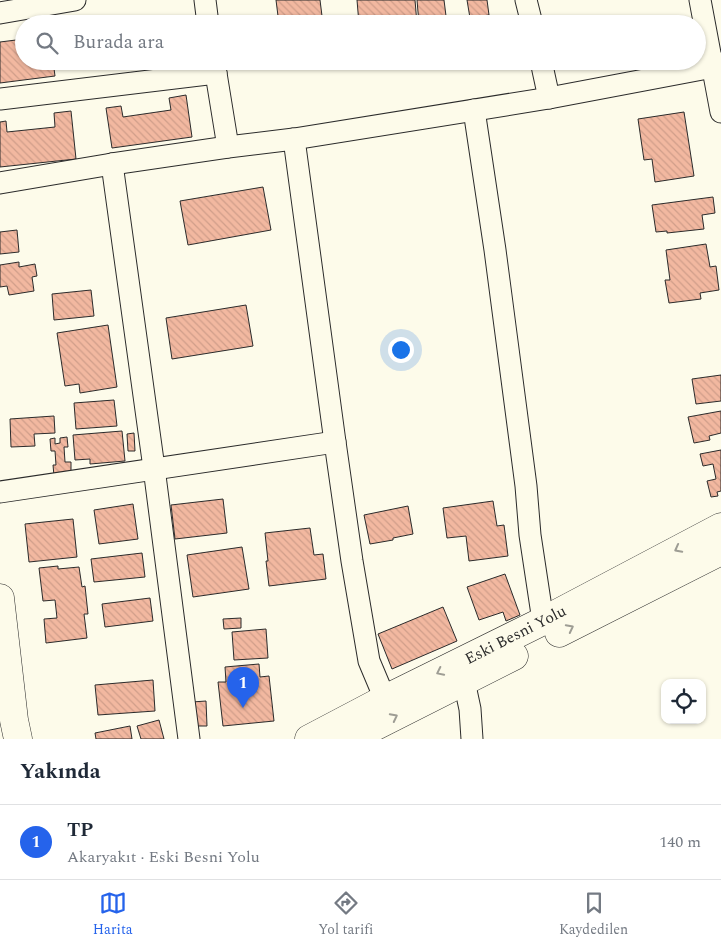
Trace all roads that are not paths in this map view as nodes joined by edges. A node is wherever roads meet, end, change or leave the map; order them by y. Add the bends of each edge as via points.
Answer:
1 (75, 0) edge
2 (205, 0) edge
3 (526, 0) edge
4 (700, 0) edge
5 (0, 13) edge
6 (207, 15) edge
7 (530, 15) edge
8 (704, 15) edge
9 (706, 23) edge
10 (717, 65) edge
11 (195, 70) edge
12 (215, 70) edge
13 (543, 70) edge
14 (692, 70) edge
15 (550, 98) junction
16 (0, 99) edge
17 (474, 110) junction
18 (721, 112) edge
19 (294, 139) junction
20 (228, 147) junction
21 (112, 164) junction
22 (0, 183) edge
23 (335, 442) junction
24 (154, 468) junction
25 (0, 492) edge
26 (721, 527) edge
27 (721, 551) edge
28 (0, 598) edge
29 (543, 621) junction
30 (5, 679) edge
31 (464, 682) junction
32 (385, 699) junction
33 (15, 733) edge
34 (189, 739) edge
35 (309, 739) edge
36 (350, 739) edge
37 (472, 739) edge

1 - 5 street
2 - 6 street
3 - 7 street
4 - 8 street
9 - 10 street
10 - 18 street
11 - 16 street
12 - 20 street
13 - 15 street
14 - 15 street
15 - 17 street
17 - 19 street
17 - 29 street
19 - 20 street
19 - 23 street
20 - 21 street
21 - 22 street
21 - 24 street
23 - 24 street
23 - 32 street via 369,661
24 - 25 street
24 - 34 street
26 -> 29 main road, Eski Besni Yolu
31 -> 27 main road, Eski Besni Yolu
28 - 30 main road
29 -> 32 main road, Eski Besni Yolu
30 - 33 main road
36 -> 31 main road, Eski Besni Yolu
31 - 37 street
32 - 35 main road, Eski Besni Yolu

